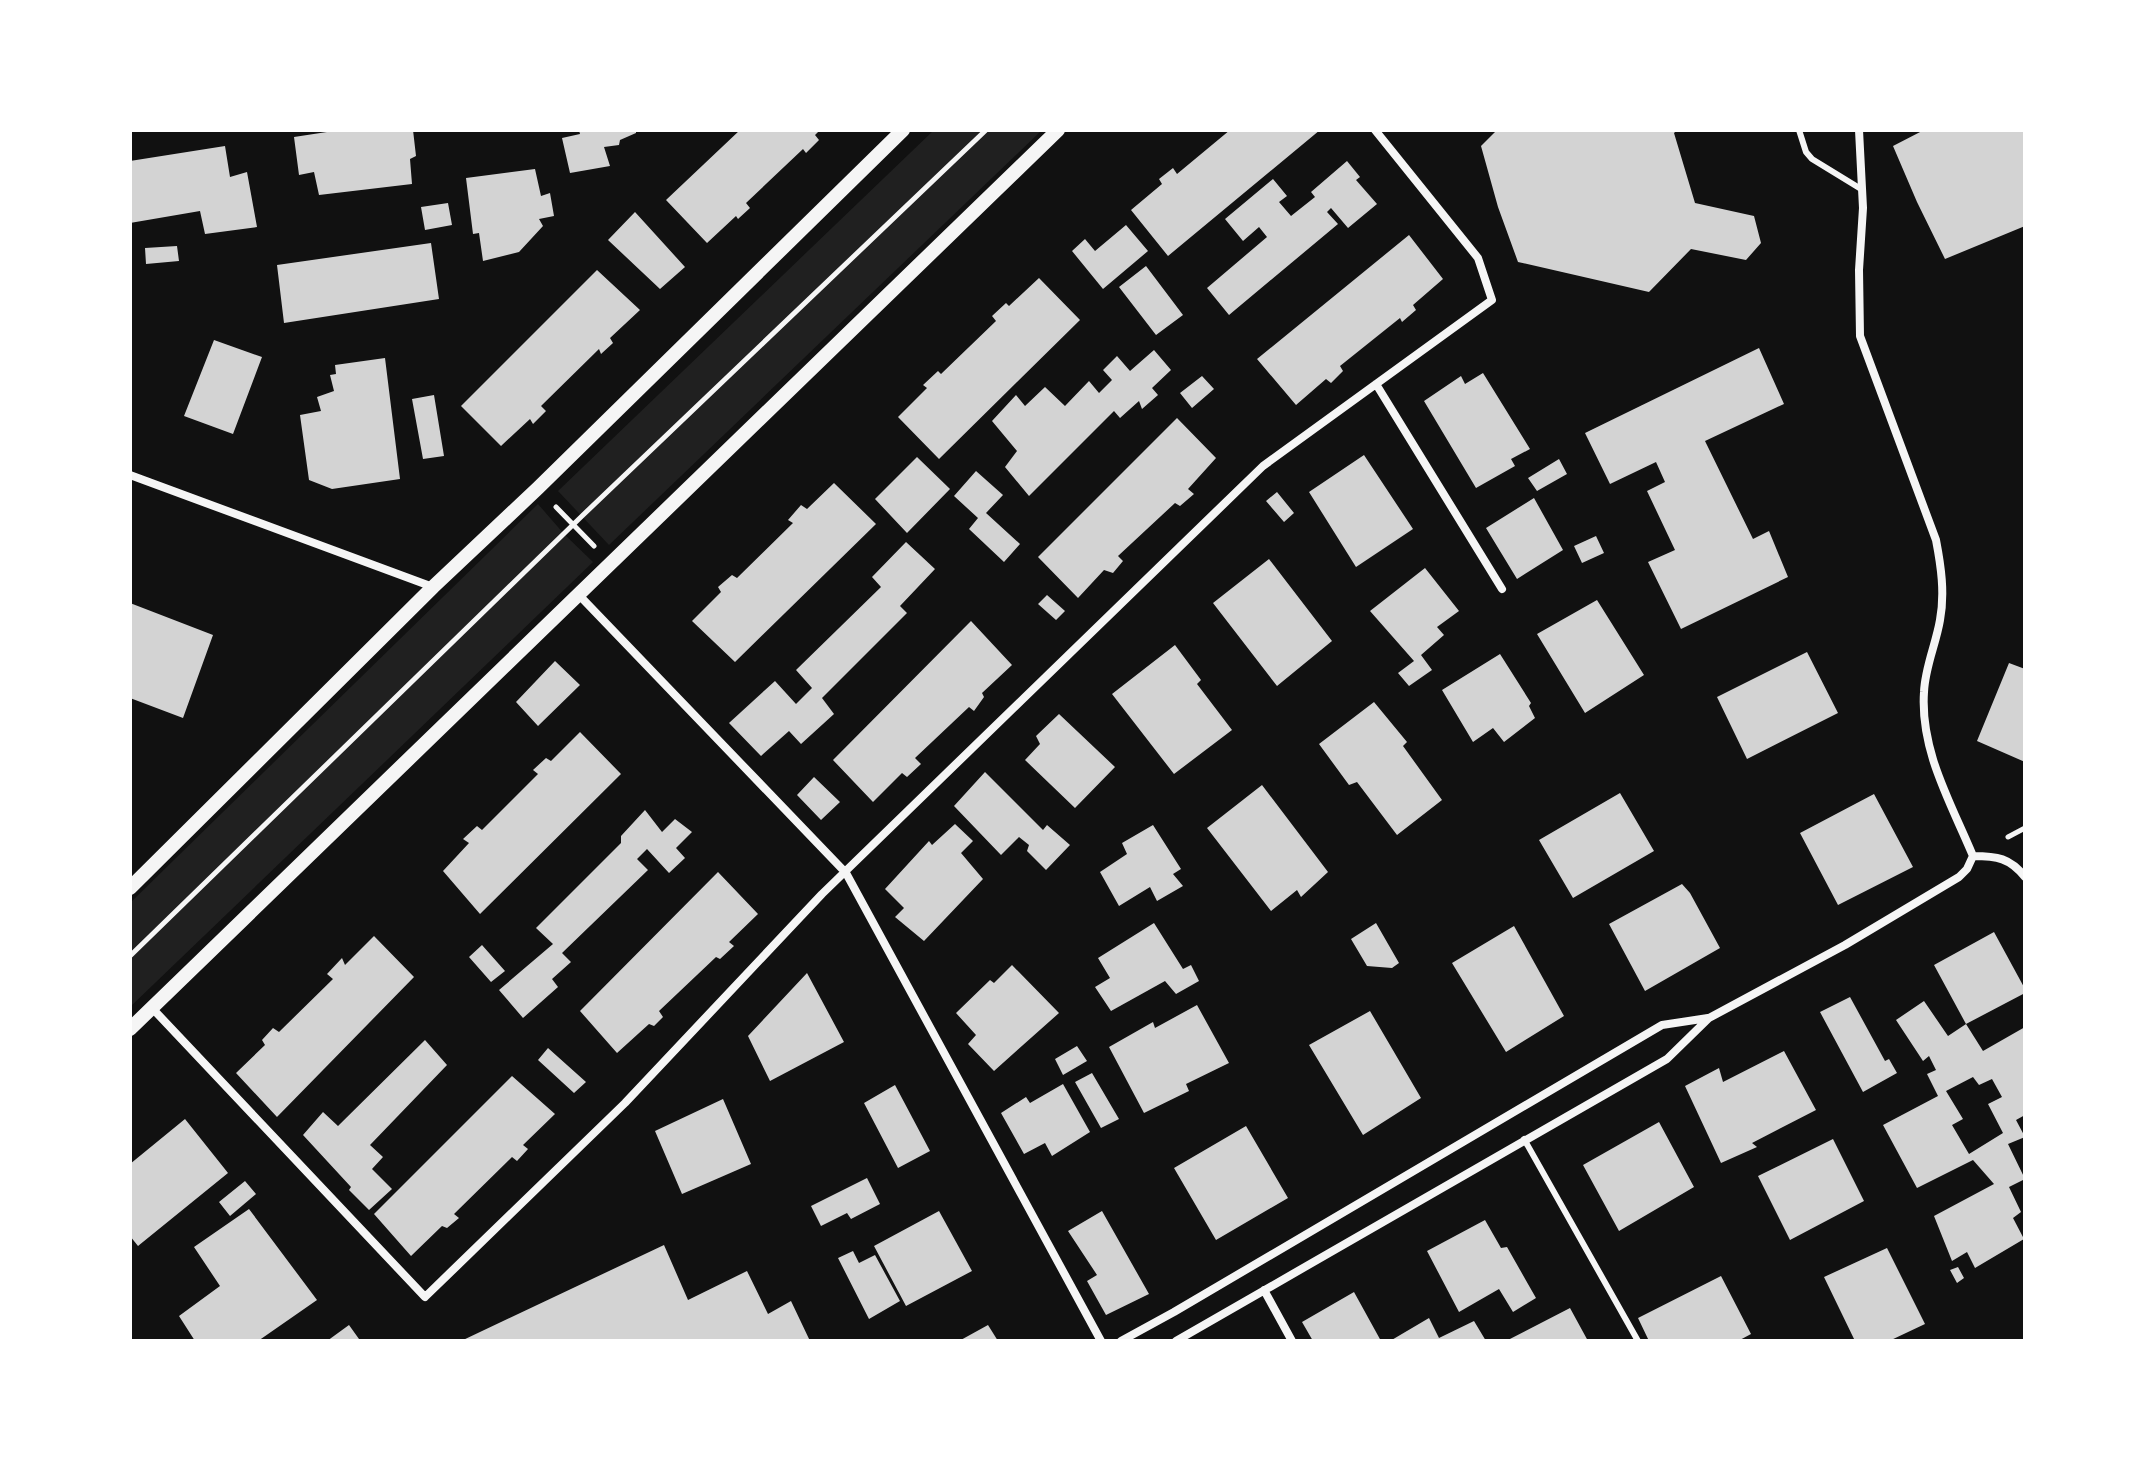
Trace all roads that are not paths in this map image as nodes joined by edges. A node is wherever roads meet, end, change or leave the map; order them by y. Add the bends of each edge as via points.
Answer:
1 (903, 130) edge
2 (1058, 130) edge
3 (1375, 130) edge
4 (1799, 130) edge
5 (1859, 130) edge
6 (1861, 189) junction
7 (1376, 384) junction
8 (130, 475) edge
9 (433, 587) junction
10 (1502, 589) dead end
11 (577, 593) junction
12 (1973, 856) junction
13 (846, 873) junction
14 (2025, 877) edge
15 (130, 888) edge
16 (152, 1008) junction
17 (1709, 1018) junction
18 (130, 1029) edge
19 (1524, 1139) junction
20 (1264, 1290) junction
21 (1101, 1341) edge
22 (1121, 1341) edge
23 (1176, 1341) edge
24 (1292, 1341) edge
25 (1638, 1341) edge

1 - 9 street
2 - 11 street
3 - 7 street via 1478,258 1492,300
4 - 6 lane via 1812,159
5 - 6 street
6 - 12 street via 1860,336 1936,540 1942,572 1943,601 1928,663 1924,728 1933,763
7 - 10 street
7 - 13 street via 1263,466
8 - 9 street
9 - 15 street
11 - 13 street
11 - 16 street
12 - 14 street via 2011,862
12 - 17 street via 1959,877
13 - 16 street via 625,1103 425,1297
13 - 21 street
16 - 18 street
17 - 19 street via 1667,1059
17 - 22 street via 1662,1025
19 - 20 street
19 - 25 lane
20 - 23 street
20 - 24 street

